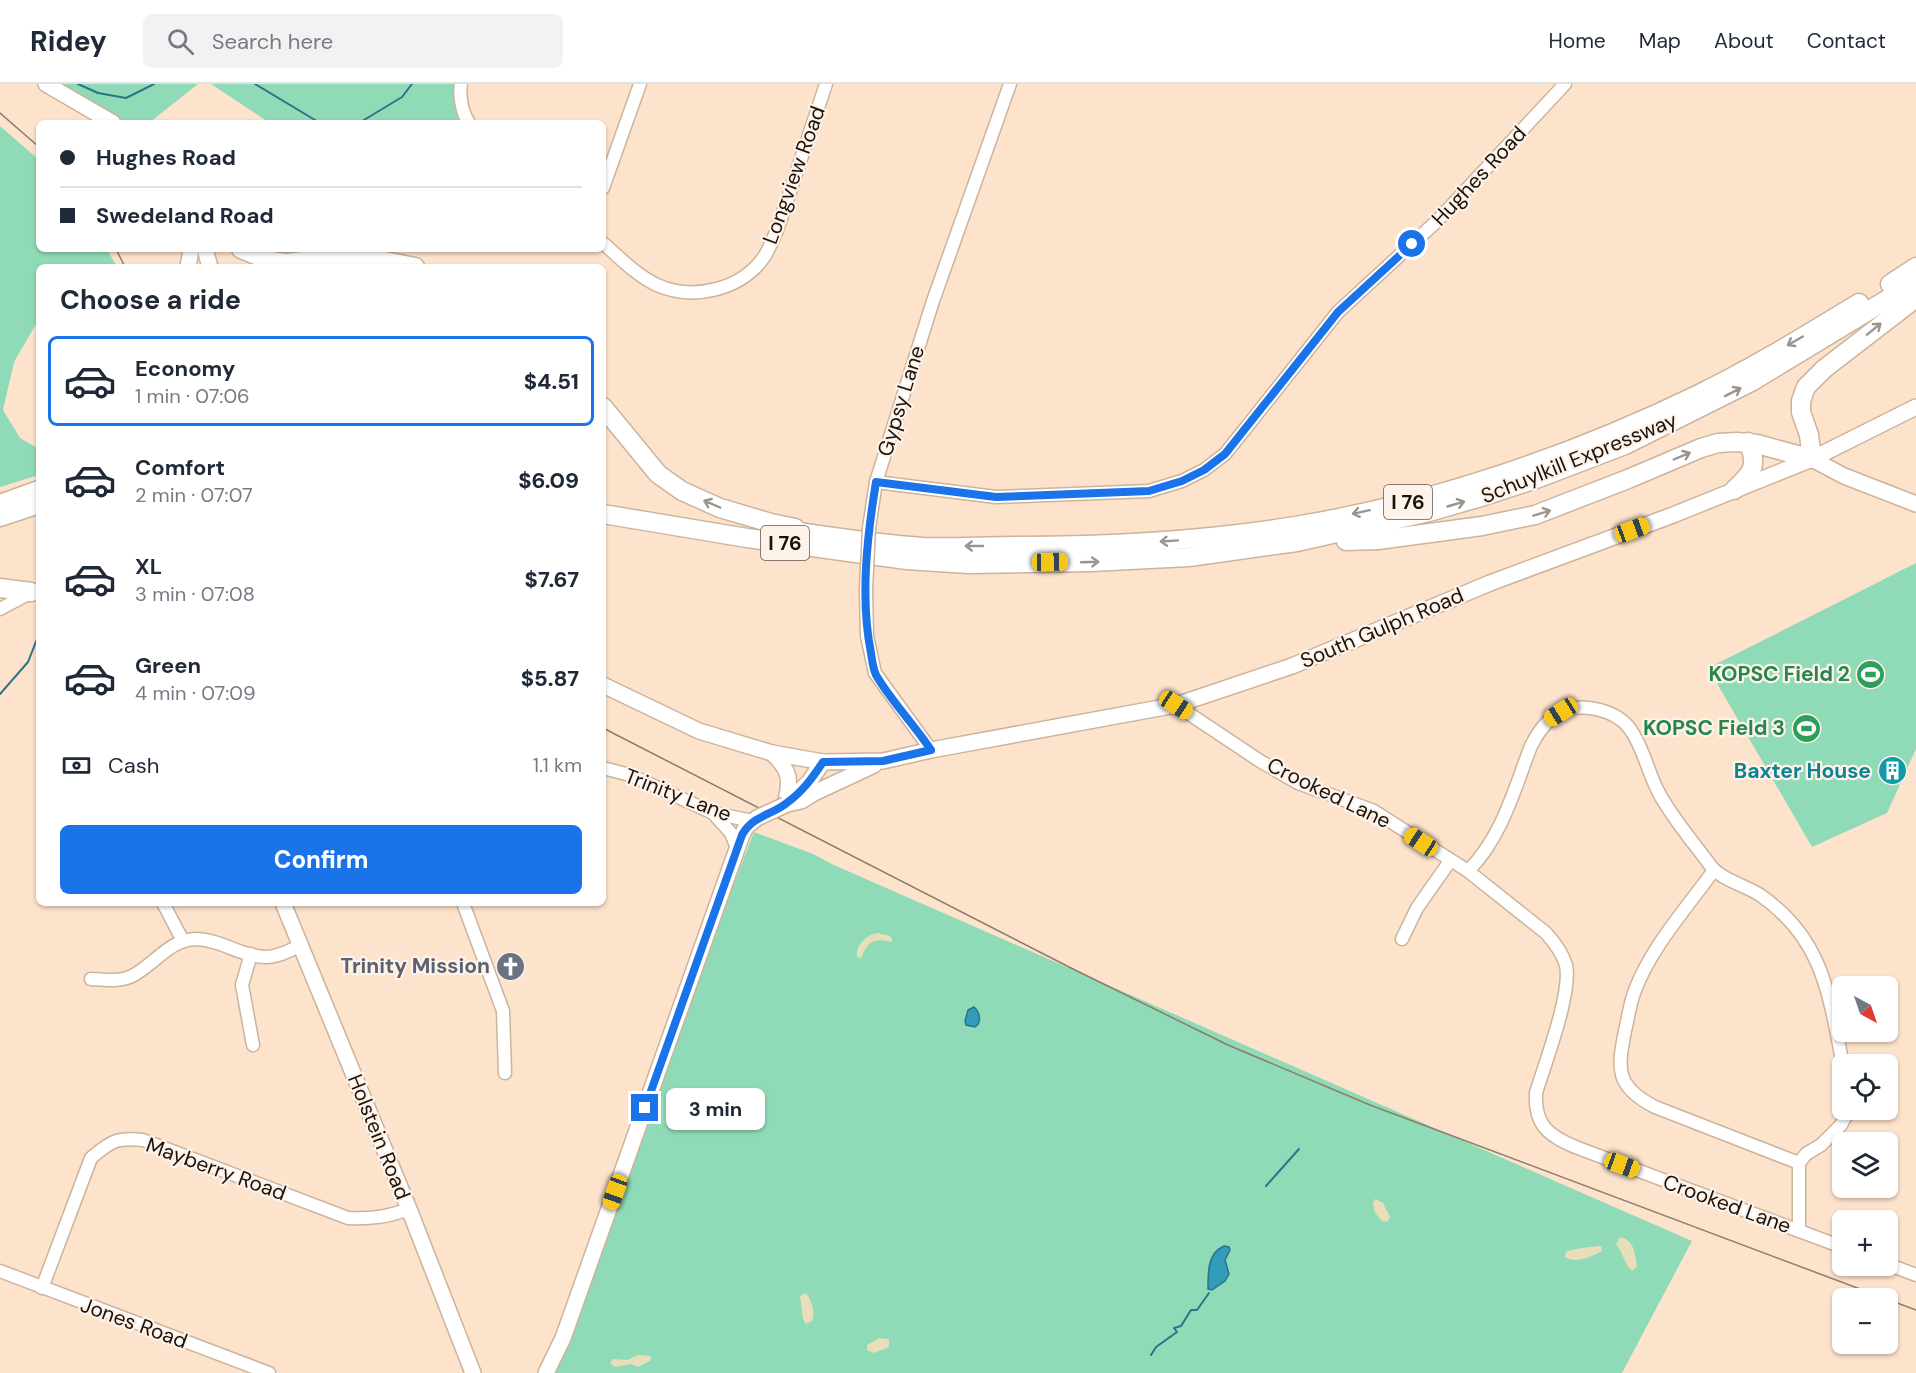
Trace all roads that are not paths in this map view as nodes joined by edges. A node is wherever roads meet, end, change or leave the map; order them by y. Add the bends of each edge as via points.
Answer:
1 (460, 84) edge
2 (640, 84) edge
3 (826, 84) edge
4 (1010, 84) edge
5 (1565, 84) edge
6 (53, 86) edge
7 (107, 120) edge
8 (468, 120) edge
9 (606, 180) edge
10 (606, 246) edge
11 (248, 252) edge
12 (277, 264) edge
13 (286, 264) edge
14 (400, 264) edge
15 (1916, 267) edge
16 (1916, 282) edge
17 (1916, 298) edge
18 (1916, 407) edge
19 (606, 411) edge
20 (1748, 442) junction
21 (1812, 459) junction
22 (876, 482) junction
23 (1734, 490) junction
24 (36, 491) edge
25 (0, 504) edge
26 (606, 504) edge
27 (1916, 504) edge
28 (36, 505) edge
29 (606, 514) edge
30 (0, 517) edge
31 (850, 539) junction
32 (1297, 542) junction
33 (0, 588) edge
34 (35, 590) edge
35 (0, 609) edge
36 (606, 686) edge
37 (1176, 705) junction
38 (931, 750) junction
39 (772, 753) junction
40 (883, 761) junction
41 (823, 762) junction
42 (606, 769) edge
43 (814, 793) junction
44 (786, 804) junction
45 (713, 813) junction
46 (755, 819) junction
47 (737, 848) junction
48 (1450, 861) junction
49 (1714, 870) junction
50 (1468, 871) junction
51 (165, 906) edge
52 (284, 906) edge
53 (464, 906) edge
54 (1402, 939) dead end
55 (183, 941) junction
56 (301, 945) junction
57 (251, 954) junction
58 (91, 979) dead end
59 (253, 1045) dead end
60 (1841, 1054) edge
61 (505, 1073) dead end
62 (1844, 1120) edge
63 (1799, 1163) junction
64 (409, 1209) junction
65 (1799, 1231) junction
66 (1832, 1243) edge
67 (1898, 1268) edge
68 (0, 1271) edge
69 (1916, 1275) edge
70 (42, 1288) junction
71 (269, 1373) edge
72 (472, 1373) edge
73 (546, 1373) edge

1 - 8 street
2 - 9 street
3 - 10 street, Longview Road via 776,233 763,258 746,277 718,289 672,290 628,267
4 - 22 street, Gypsy Lane via 933,301
5 - 22 street, Hughes Road via 1437,221 1338,312 1225,454 1204,470 1149,491 996,497
6 - 7 main road
11 - 12 highway
13 - 14 highway via 353,255
15 -> 31 highway, Schuylkill Expressway / I 76 via 1699,394 1579,446 1425,498 1297,526 1123,544 923,547
32 -> 16 highway, Schuylkill Expressway / I 76 via 1471,500 1624,444 1752,382
21 -> 17 highway via 1801,412 1806,387
18 - 21 main road, South Gulph Road
31 -> 19 highway via 771,523 720,508 682,491 658,474
20 - 21 highway
20 - 23 highway via 1754,465
32 -> 20 highway via 1378,540 1516,520 1552,510 1701,448
21 - 23 main road, South Gulph Road
21 - 27 main road
22 - 38 street, Gypsy Lane, bridge via 869,528 867,636 875,673
23 - 37 main road, South Gulph Road via 1490,583 1292,666
24 - 25 highway
26 - 31 highway, Schuylkill Expressway / I 76
28 - 30 highway
29 -> 32 highway, Schuylkill Expressway / I 76 via 907,560 968,564 1189,557
33 - 34 highway
34 - 35 street
36 - 39 main road, South Gulph Road via 699,731
37 - 38 main road, South Gulph Road
37 - 48 street, Crooked Lane via 1298,783 1374,811
38 - 40 main road, South Gulph Road
39 - 41 main road, South Gulph Road
39 - 44 main road via 788,772
40 - 41 main road, South Gulph Road
40 - 43 main road
41 - 43 main road via 823,777
41 - 44 main road via 809,783
42 - 45 street, Trinity Lane
43 - 44 main road
44 - 46 main road, bridge
45 - 46 street, Trinity Lane
45 - 47 street via 731,833
46 - 47 main road
47 - 73 main road via 564,1338
48 - 50 street, Crooked Lane
48 - 54 street
49 - 50 street via 1662,798 1630,729 1614,716 1584,706 1561,712 1537,735 1500,827 1482,857
49 - 60 street via 1761,896 1810,947 1826,983
49 - 63 street via 1654,950 1634,991 1619,1070 1624,1082 1643,1101
50 - 65 street, Crooked Lane via 1546,933 1563,956 1566,994 1536,1093 1535,1105 1544,1128 1571,1145
51 - 55 street
52 - 56 main road, Holstein Road
53 - 61 street via 503,1011
55 - 57 street via 211,941
55 - 58 street via 130,977 111,981
56 - 57 street via 267,957
56 - 64 main road, Holstein Road
57 - 59 street via 242,985
62 - 63 street
63 - 65 street
64 - 70 street, Mayberry Road via 370,1219 348,1218 143,1140 123,1138 91,1158
64 - 72 main road, Holstein Road
65 - 66 street, Crooked Lane
67 - 69 street
68 - 70 street, Jones Road
70 - 71 street, Jones Road

